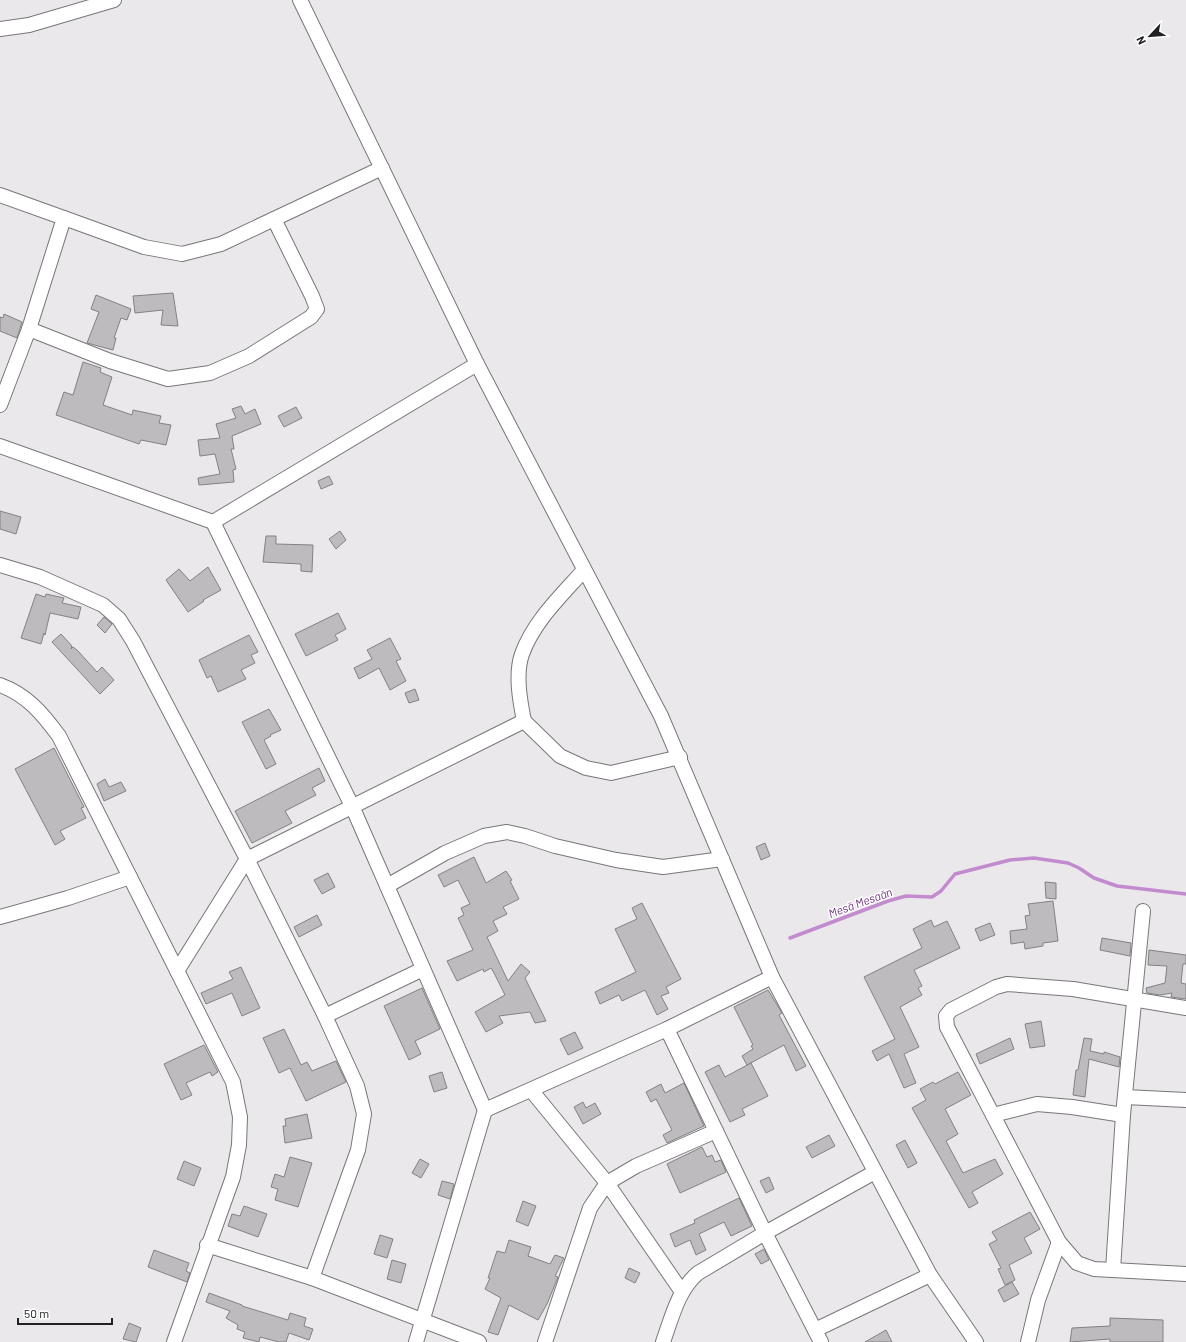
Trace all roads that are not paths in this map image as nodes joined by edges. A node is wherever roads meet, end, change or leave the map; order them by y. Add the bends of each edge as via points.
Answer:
1 (114, 0) edge
2 (300, 0) edge
3 (0, 29) edge
4 (382, 168) junction
5 (0, 194) edge
6 (64, 218) junction
7 (274, 219) junction
8 (29, 329) junction
9 (478, 364) junction
10 (0, 405) edge
11 (0, 446) edge
12 (213, 522) junction
13 (0, 565) edge
14 (584, 570) junction
15 (0, 685) edge
16 (524, 721) junction
17 (680, 757) junction
18 (352, 806) junction
19 (247, 859) junction
20 (722, 859) junction
21 (130, 877) junction
22 (387, 886) junction
23 (1143, 911) dead end
24 (0, 917) edge
25 (423, 969) junction
26 (177, 971) junction
27 (772, 977) junction
28 (1134, 998) junction
29 (1186, 1008) edge
30 (325, 1016) junction
31 (667, 1028) junction
32 (531, 1090) junction
33 (1125, 1097) junction
34 (1186, 1100) edge
35 (485, 1110) junction
36 (993, 1115) junction
37 (1123, 1115) junction
38 (716, 1130) junction
39 (875, 1172) junction
40 (607, 1183) junction
41 (765, 1233) junction
42 (1059, 1242) junction
43 (207, 1245) junction
44 (1113, 1270) junction
45 (1186, 1274) edge
46 (930, 1275) junction
47 (312, 1278) junction
48 (682, 1292) junction
49 (423, 1321) junction
50 (818, 1336) edge
51 (174, 1342) edge
52 (416, 1342) edge
53 (479, 1342) edge
54 (545, 1342) edge
55 (663, 1342) edge
56 (976, 1342) edge
57 (1028, 1342) edge

1 - 3 street via 29,25
2 - 4 street
4 - 7 street
4 - 9 street
5 - 6 street
6 - 7 street via 144,247 182,254 221,244
6 - 8 street
7 - 8 street via 317,309 311,317 249,356 210,373 168,379 110,361
8 - 10 street
9 - 12 street
9 - 14 street
11 - 12 street
12 - 18 street
13 - 19 street via 40,577 102,605 119,620 134,641
14 - 16 street via 533,632 522,655 518,692
14 - 17 street
15 - 21 street via 11,689 39,709 59,736
16 - 17 street via 560,756 586,768 611,773
16 - 18 street
17 - 20 street
18 - 19 street
18 - 22 street
19 - 26 street
19 - 30 street
20 - 22 street via 663,867 616,860 507,832 484,836 445,853
20 - 27 street
21 - 24 street
21 - 26 street
22 - 25 street
23 - 28 street
25 - 30 street
25 - 35 street
26 - 43 street via 233,1082 240,1117 239,1145 233,1177
27 - 31 street
27 - 39 street
28 - 29 street
28 - 33 street
28 - 36 street via 1073,989 1007,984 951,1010 946,1016 947,1027
30 - 47 street via 357,1086 364,1114 358,1150
31 - 32 street
31 - 38 street
32 - 35 street
32 - 40 street
33 - 34 street
33 - 37 street
35 - 49 street
36 - 37 street via 1037,1104
36 - 42 street
37 - 44 street
38 - 40 street via 636,1166
38 - 41 street
39 - 41 street
39 - 46 street
40 - 48 street
40 - 54 street via 590,1208
41 - 48 street via 698,1273
41 - 50 street
42 - 44 street via 1077,1263 1094,1269
42 - 57 street via 1038,1300
43 - 47 street
43 - 51 street
44 - 45 street
46 - 50 street
46 - 56 street
47 - 49 street
48 - 55 street
49 - 52 street
49 - 53 street

